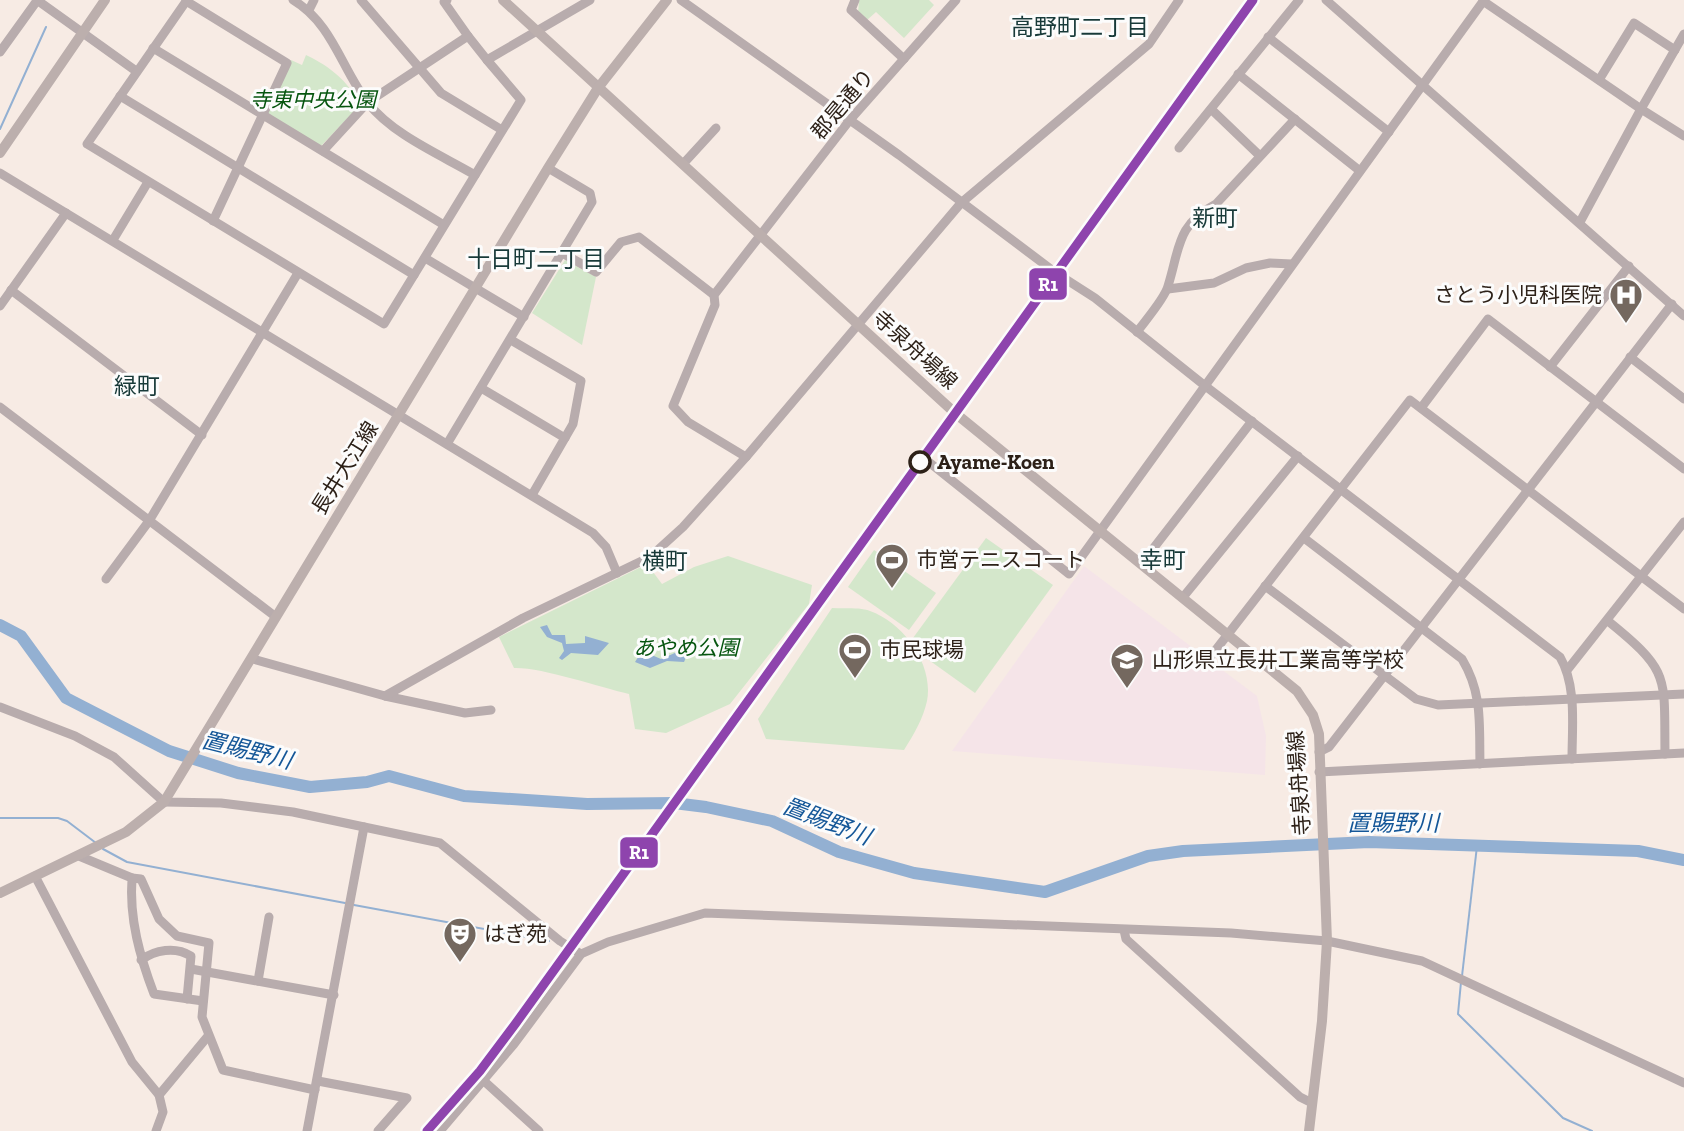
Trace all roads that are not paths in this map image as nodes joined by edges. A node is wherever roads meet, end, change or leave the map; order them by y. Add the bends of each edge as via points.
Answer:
1 (105, 0) edge
2 (293, 0) edge
3 (314, 0) edge
4 (361, 0) edge
5 (503, 0) edge
6 (590, 0) edge
7 (667, 0) edge
8 (681, 0) edge
9 (855, 0) edge
10 (956, 0) edge
11 (1179, 0) edge
12 (1299, 0) edge
13 (1326, 0) edge
14 (1484, 0) edge
15 (37, 1) edge
16 (186, 1) edge
17 (444, 1) edge
18 (309, 10) junction
19 (537, 32) junction
20 (82, 34) junction
21 (1684, 34) edge
22 (468, 36) junction
23 (1268, 37) junction
24 (153, 48) junction
25 (1675, 50) junction
26 (0, 52) edge
27 (904, 59) junction
28 (487, 60) junction
29 (420, 67) junction
30 (136, 71) junction
31 (1238, 74) junction
32 (1599, 80) junction
33 (1423, 84) junction
34 (598, 88) junction
35 (120, 96) junction
36 (368, 102) junction
37 (1211, 109) junction
38 (1641, 109) junction
39 (262, 114) junction
40 (1295, 119) junction
41 (849, 121) junction
42 (716, 128) dead end
43 (502, 130) junction
44 (1389, 132) junction
45 (1684, 136) edge
46 (1179, 148) dead end
47 (323, 151) junction
48 (0, 153) edge
49 (1260, 156) junction
50 (683, 164) junction
51 (237, 166) junction
52 (548, 168) junction
53 (1360, 171) junction
54 (0, 173) edge
55 (475, 175) junction
56 (148, 182) junction
57 (961, 203) junction
58 (66, 213) junction
59 (213, 221) junction
60 (1580, 222) junction
61 (444, 225) junction
62 (762, 236) junction
63 (113, 240) junction
64 (564, 254) junction
65 (425, 258) junction
66 (1292, 264) junction
67 (1629, 266) junction
68 (299, 273) junction
69 (414, 275) junction
70 (475, 289) junction
71 (1168, 289) junction
72 (11, 290) junction
73 (714, 295) junction
74 (0, 306) edge
75 (1679, 309) edge
76 (524, 317) junction
77 (858, 324) junction
78 (265, 332) junction
79 (1137, 332) junction
80 (511, 340) junction
81 (1630, 357) junction
82 (1550, 367) junction
83 (1204, 385) junction
84 (481, 388) junction
85 (1684, 399) edge
86 (1595, 401) junction
87 (0, 407) edge
88 (1421, 408) junction
89 (399, 416) junction
90 (1252, 421) junction
91 (202, 435) junction
92 (565, 438) junction
93 (447, 444) junction
94 (1298, 456) junction
95 (746, 457) junction
96 (930, 463) dead end
97 (1684, 469) edge
98 (1527, 488) junction
99 (1342, 489) junction
100 (532, 495) junction
101 (149, 521) junction
102 (1684, 522) edge
103 (1100, 529) junction
104 (1304, 538) junction
105 (1142, 563) junction
106 (617, 573) junction
107 (1641, 577) junction
108 (1459, 578) junction
109 (106, 579) dead end
110 (1265, 586) junction
111 (1184, 596) junction
112 (1684, 609) edge
113 (276, 617) junction
114 (1608, 621) junction
115 (1421, 628) junction
116 (1229, 632) junction
117 (1211, 656) dead end
118 (253, 659) junction
119 (1568, 670) junction
120 (1384, 676) junction
121 (1684, 694) edge
122 (1664, 695) junction
123 (385, 696) junction
124 (1572, 699) junction
125 (1479, 702) junction
126 (0, 707) edge
127 (491, 710) dead end
128 (1319, 752) junction
129 (1684, 753) edge
130 (1665, 754) junction
131 (1572, 759) junction
132 (1480, 764) junction
133 (1319, 776) junction
134 (164, 802) junction
135 (364, 827) junction
136 (79, 856) junction
137 (35, 876) junction
138 (132, 878) junction
139 (0, 893) edge
140 (269, 917) dead end
141 (1124, 930) junction
142 (1327, 937) junction
143 (581, 954) junction
144 (141, 960) junction
145 (191, 969) junction
146 (208, 972) junction
147 (258, 981) junction
148 (334, 995) junction
149 (187, 999) junction
150 (203, 1001) junction
151 (208, 1036) junction
152 (484, 1081) junction
153 (1684, 1083) edge
154 (317, 1085) junction
155 (159, 1095) junction
156 (1312, 1103) junction
157 (156, 1131) edge
158 (307, 1131) edge
159 (378, 1131) edge
160 (440, 1131) edge
161 (539, 1131) edge
162 (1309, 1131) edge

1 - 20 main road
2 - 18 street
3 - 18 street
4 - 29 street
5 - 19 main road, 寺泉舟場線
6 - 19 street
7 - 34 main road, 長井大江線
8 - 41 street
9 - 27 street via 851,10
10 - 27 street, 郡是通り
11 - 57 street via 1149,44
12 - 23 street
13 - 33 street
14 - 32 street
14 - 33 street
15 - 20 street
15 - 26 street
16 - 24 street
16 - 39 street via 287,63
17 - 22 street
18 - 36 street via 321,21
19 - 28 street
19 - 34 main road, 寺泉舟場線
20 - 30 street
20 - 48 main road
21 - 25 street
22 - 28 street
22 - 29 street
23 - 31 street
23 - 44 street
24 - 30 street
24 - 39 street
25 - 32 street via 1634,23
25 - 38 street
27 - 41 street, 郡是通り
28 - 43 street via 521,100
29 - 36 street
29 - 43 street via 441,93
30 - 35 street
31 - 37 street
31 - 40 street
32 - 38 street
33 - 44 street
33 - 60 street
34 - 50 main road, 寺泉舟場線
34 - 52 main road, 長井大江線
35 - 51 street
35 - 56 street via 87,144
36 - 47 street
36 - 55 street via 384,120
37 - 46 street
37 - 49 street
38 - 45 street
38 - 60 street
39 - 47 street
39 - 51 street
40 - 49 street
40 - 53 street
41 - 57 street
41 - 62 street, 郡是通り
42 - 50 street
43 - 55 street
44 - 53 street
47 - 61 street
49 - 71 street via 1185,232 1173,258
50 - 62 main road, 寺泉舟場線
51 - 59 street
51 - 69 street
52 - 64 street via 590,193 592,202
52 - 70 main road, 長井大江線
53 - 66 street
54 - 58 street
55 - 61 street
56 - 59 street
56 - 63 street
57 - 77 street
57 - 79 street
58 - 63 street
58 - 72 street
59 - 68 street
60 - 67 street
61 - 65 street
62 - 73 street, 郡是通り
62 - 77 main road, 寺泉舟場線
63 - 78 street
64 - 73 street via 596,272 621,242 639,237
64 - 76 street
65 - 69 street
65 - 70 street
66 - 71 street via 1270,262 1214,283
66 - 83 street
67 - 75 street
67 - 82 street
68 - 69 street via 384,324
68 - 78 street
70 - 76 street
70 - 89 main road, 長井大江線
71 - 79 street
72 - 74 street
72 - 91 street
73 - 95 street via 716,305 673,406 688,422
75 - 81 street
76 - 80 street
77 - 95 street
77 - 103 main road, 寺泉舟場線 via 955,412
78 - 89 street
78 - 91 street
79 - 83 street
80 - 84 street
80 - 92 street via 581,381 573,424
81 - 85 street
81 - 86 street
82 - 86 street
82 - 88 street via 1488,319
83 - 90 street
83 - 103 street
84 - 92 street
84 - 93 street
86 - 97 street
86 - 98 street
87 - 101 street
88 - 98 street
88 - 99 street via 1410,400
89 - 93 street
89 - 113 main road, 長井大江線
90 - 94 street
90 - 105 street
91 - 101 street
92 - 100 street
93 - 100 street
94 - 99 street
94 - 111 street
95 - 106 street via 659,549
96 - 103 street via 1069,574
98 - 107 street
98 - 108 street
99 - 104 street
99 - 108 street
100 - 106 street via 593,533 606,547
101 - 109 street
101 - 113 street
102 - 107 street
103 - 105 main road, 寺泉舟場線
104 - 110 street
104 - 115 street
105 - 111 main road, 寺泉舟場線
106 - 123 street via 523,618
107 - 112 street
107 - 114 street
108 - 115 street
108 - 119 street via 1560,657
110 - 116 street
110 - 120 street
111 - 116 main road, 寺泉舟場線
113 - 118 main road, 長井大江線
114 - 119 street
114 - 122 street via 1650,656 1661,674
115 - 120 street
115 - 125 street via 1462,659
116 - 117 street
116 - 128 main road, 寺泉舟場線 via 1297,691 1313,715
118 - 123 street
118 - 134 main road, 長井大江線
119 - 124 street
120 - 125 street via 1416,699 1438,705
120 - 128 street via 1329,747
121 - 122 street
122 - 124 street
122 - 130 street
123 - 127 street via 465,713
124 - 125 street
124 - 131 street
125 - 132 street
126 - 134 street via 75,736 114,757
128 - 133 main road, 寺泉舟場線
129 - 130 street
130 - 131 street
131 - 132 street
132 - 133 street
133 - 142 main road, 寺泉舟場線
134 - 135 street via 281,810
134 - 136 main road, 長井大江線 via 126,832
135 - 143 street via 440,844
135 - 148 street
136 - 137 main road, 長井大江線
136 - 138 street
137 - 139 main road, 長井大江線
137 - 155 street via 132,1062
138 - 144 street via 130,900
138 - 146 street via 141,879 159,919 177,936 209,943
140 - 147 street
141 - 142 street
141 - 143 street via 705,913
141 - 156 street via 1126,939
142 - 153 street via 1422,961
142 - 156 main road, 寺泉舟場線
143 - 152 street
144 - 145 street via 154,951 185,951 191,956
144 - 149 street via 155,995
145 - 146 street
145 - 149 street
146 - 147 street
146 - 150 street
147 - 148 street
148 - 154 street
149 - 150 street
150 - 151 street
151 - 154 street via 223,1070
151 - 155 street
152 - 160 street
152 - 161 street
154 - 158 street
154 - 159 street via 407,1098
155 - 157 street via 163,1112
156 - 162 main road, 寺泉舟場線

